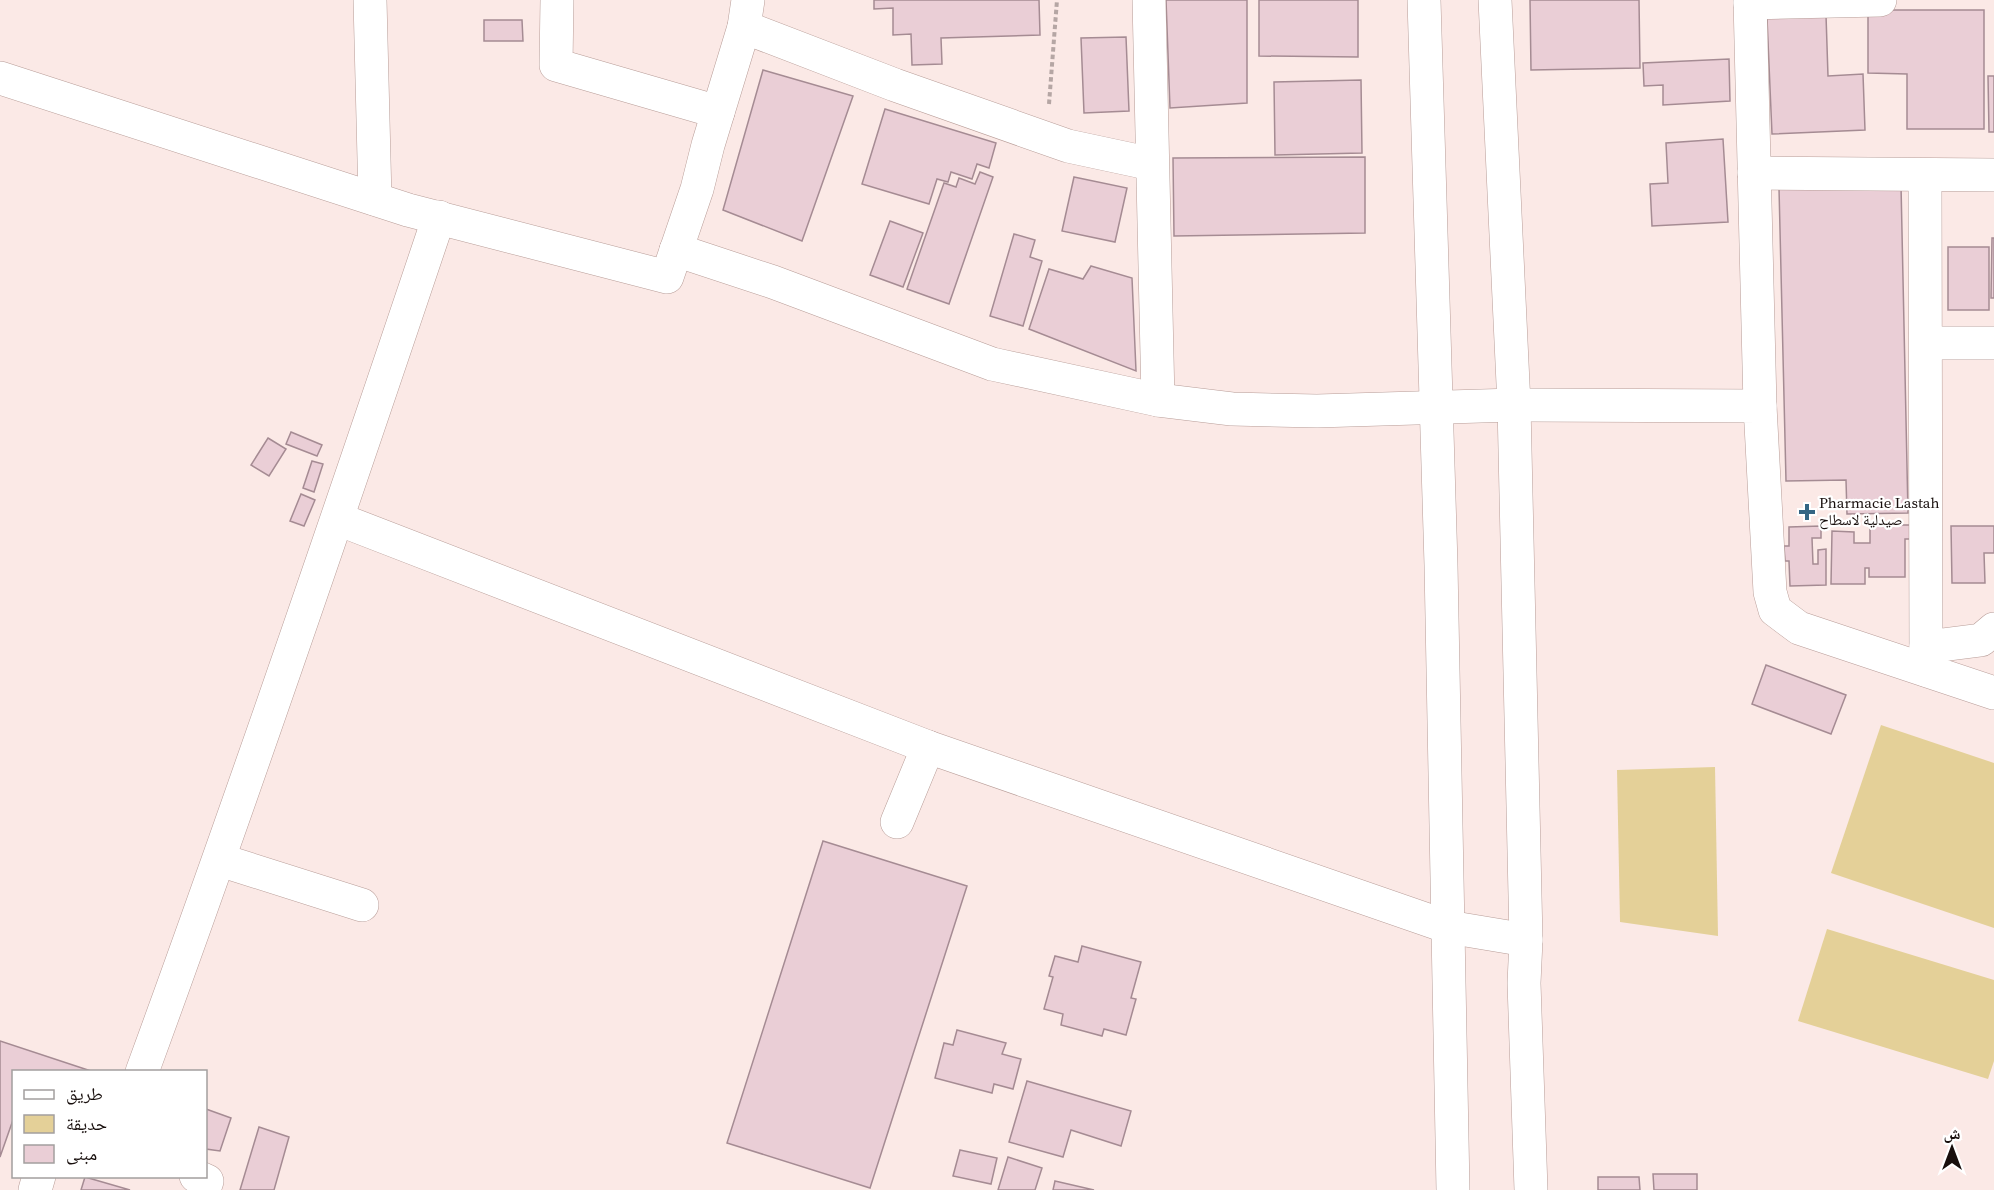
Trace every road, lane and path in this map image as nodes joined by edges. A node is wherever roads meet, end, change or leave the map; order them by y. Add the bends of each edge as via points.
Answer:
1 (370, 0) edge
2 (557, 0) edge
3 (1057, 0) edge
4 (1149, 0) edge
5 (1424, 0) edge
6 (1495, 0) edge
7 (1880, 0) edge
8 (1750, 2) edge
9 (746, 14) edge
10 (0, 78) edge
11 (718, 112) junction
12 (1046, 139) junction
13 (1152, 165) junction
14 (1754, 174) junction
15 (1925, 175) junction
16 (1994, 175) edge
17 (375, 199) junction
18 (439, 217) junction
19 (676, 250) junction
20 (1994, 343) edge
21 (1926, 344) junction
22 (1158, 400) junction
23 (1514, 405) junction
24 (1760, 406) junction
25 (1436, 408) junction
26 (338, 519) junction
27 (1994, 628) edge
28 (1926, 658) junction
29 (1994, 693) edge
30 (928, 747) junction
31 (897, 822) dead end
32 (220, 860) junction
33 (362, 905) dead end
34 (1448, 927) junction
35 (1526, 940) junction
36 (142, 1070) edge
37 (202, 1178) edge
38 (204, 1190) edge
39 (1453, 1190) edge
40 (1531, 1190) edge

1 - 17 street
2 - 11 street via 556,65
3 - 12 path
4 - 13 street
5 - 25 street
6 - 23 street
7 - 8 street
8 - 14 street
9 - 11 street
9 - 12 street via 895,85
10 - 17 street
11 - 19 street
12 - 13 street
13 - 22 street
14 - 15 street
14 - 24 street
15 - 16 street
15 - 21 street
17 - 18 street
18 - 19 street via 667,277
18 - 26 street
19 - 22 street via 992,364
20 - 21 street
21 - 28 street
22 - 25 street via 1232,409 1296,411
23 - 24 street
23 - 25 street
23 - 35 street
24 - 28 street via 1770,592 1775,610 1799,628
25 - 34 street
26 - 30 street
26 - 32 street
27 - 28 street via 1981,640
28 - 29 street
30 - 31 street
30 - 34 street
32 - 33 street
32 - 36 street
34 - 35 street
34 - 39 street
35 - 40 street
37 - 38 street via 207,1180

